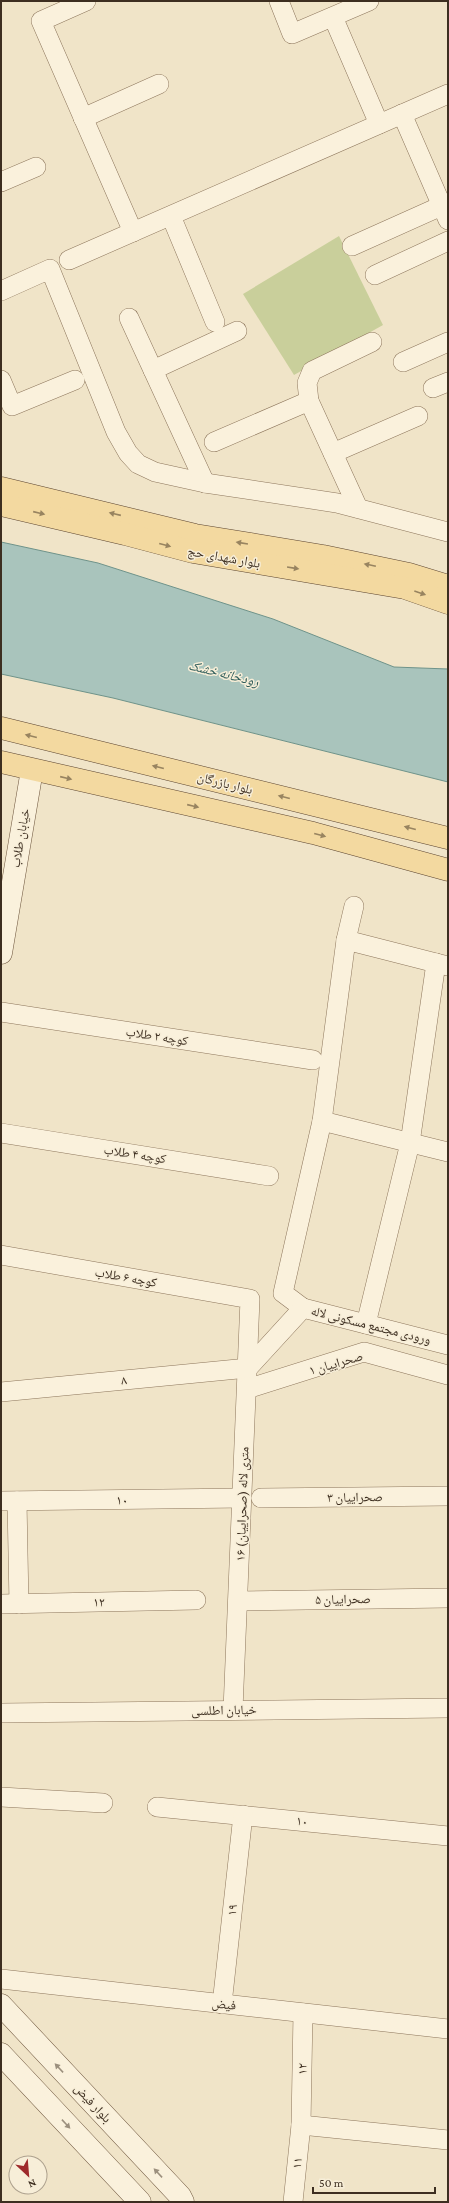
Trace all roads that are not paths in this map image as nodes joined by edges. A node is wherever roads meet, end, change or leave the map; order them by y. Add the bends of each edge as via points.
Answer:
1 (86, 1) edge
2 (279, 1) edge
3 (369, 1) edge
4 (333, 16) junction
5 (159, 84) dead end
6 (448, 94) edge
7 (402, 114) junction
8 (83, 118) junction
9 (379, 124) junction
10 (36, 166) dead end
11 (1, 182) edge
12 (446, 210) edge
13 (171, 216) junction
14 (133, 232) junction
15 (448, 241) edge
16 (352, 246) dead end
17 (69, 260) dead end
18 (376, 275) dead end
19 (1, 291) edge
20 (129, 318) dead end
21 (215, 322) dead end
22 (237, 331) dead end
23 (372, 342) dead end
24 (448, 342) edge
25 (403, 362) dead end
26 (153, 370) junction
27 (1, 380) edge
28 (75, 380) dead end
29 (309, 401) junction
30 (418, 416) dead end
31 (214, 442) dead end
32 (333, 453) junction
33 (205, 484) junction
34 (1, 488) edge
35 (1, 505) edge
36 (358, 508) junction
37 (448, 532) edge
38 (448, 586) edge
39 (448, 603) edge
40 (1, 728) edge
41 (1, 762) edge
42 (32, 770) junction
43 (448, 838) edge
44 (448, 870) edge
45 (6, 885) edge
46 (354, 906) dead end
47 (346, 940) junction
48 (1, 953) edge
49 (442, 965) edge
50 (1, 1012) edge
51 (313, 1060) dead end
52 (322, 1121) junction
53 (1, 1133) edge
54 (410, 1143) junction
55 (448, 1152) edge
56 (269, 1176) dead end
57 (1, 1255) edge
58 (250, 1299) joint
59 (303, 1308) junction
60 (366, 1324) junction
61 (448, 1345) edge
62 (248, 1368) junction
63 (448, 1375) edge
64 (247, 1389) junction
65 (1, 1392) edge
66 (448, 1496) edge
67 (242, 1498) junction
68 (261, 1498) dead end
69 (9, 1501) edge
70 (448, 1598) edge
71 (196, 1600) dead end
72 (238, 1600) junction
73 (10, 1604) edge
74 (448, 1708) edge
75 (233, 1710) junction
76 (1, 1713) edge
77 (1, 1797) edge
78 (103, 1803) dead end
79 (157, 1807) dead end
80 (243, 1815) junction
81 (448, 1836) edge
82 (1, 1979) edge
83 (222, 2004) junction
84 (1, 2005) edge
85 (303, 2013) junction
86 (448, 2029) edge
87 (1, 2054) edge
88 (76, 2085) junction
89 (51, 2108) junction
90 (301, 2125) junction
91 (448, 2140) edge
92 (140, 2202) edge
93 (183, 2202) edge
94 (293, 2202) edge

1 - 8 street via 41,21
2 - 4 street via 292,34
3 - 4 street
4 - 9 street
5 - 8 street
6 - 7 street
7 - 9 street
7 - 12 street
8 - 14 street
9 - 13 street
10 - 11 street
12 - 16 street
13 - 14 street
13 - 21 street
14 - 17 street
15 - 18 street
19 - 33 street via 50,269 116,432 128,453 138,464 154,472
20 - 26 street
22 - 26 street
23 - 29 street via 312,371 307,383
24 - 25 street
26 - 33 street
27 - 28 street via 12,406
29 - 31 street
29 - 32 street
30 - 32 street
32 - 36 street
33 - 36 street
38 -> 34 main road, بلوار شهدای حج via 409,574 323,556 195,536
35 -> 39 main road, بلوار شهدای حج via 193,552 405,588
36 - 37 street
43 -> 40 main road, بلوار بازرگان
41 - 42 main road
42 -> 44 main road via 313,833
42 - 45 street, خیابان طلاب
45 - 48 street, خیابان طلاب
46 - 47 street
47 - 49 street
47 - 52 street
49 - 54 street
50 - 51 street, کوچه ۲ طلاب
52 - 54 street
52 - 59 street via 283,1292
53 - 56 street, کوچه ۴ طلاب
54 - 55 street
54 - 60 street
57 - 58 street, کوچه ۶ طلاب
58 - 62 street, ۱۶ متری لاله (صحراییان)
59 - 60 street, ورودی مجتمع مسکونی لاله
59 - 62 street, ورودی مجتمع مسکونی لاله
60 - 61 street, ورودی مجتمع مسکونی لاله
62 - 64 street, ۱۶ متری لاله (صحراییان)
62 - 65 street, ۸
63 - 64 street, صحراییان ۱ via 364,1352
64 - 67 street, ۱۶ متری لاله (صحراییان)
66 - 68 street, صحراییان ۳
67 - 69 street, ۱۰
67 - 72 street, ۱۶ متری لاله (صحراییان)
69 - 73 street
70 - 72 street, ۵ صحراییان
71 - 73 street, ۱۲
72 - 75 street, ۱۶ متری لاله (صحراییان)
74 - 75 street, خيابان اطلسى
75 - 76 street, خيابان اطلسى
77 - 78 street
79 - 80 street, ۱۰
80 - 81 street, ۱۰
80 - 83 street, ۱۹
82 - 83 street, فیض
83 - 85 street, فیض
88 -> 84 street, بلوار فیض
85 - 86 street, فیض
85 - 90 street, ۱۲
87 - 89 street
88 - 89 street
93 -> 88 street, بلوار فیض
89 -> 92 street
90 - 91 street
90 - 94 street, ۱۱

